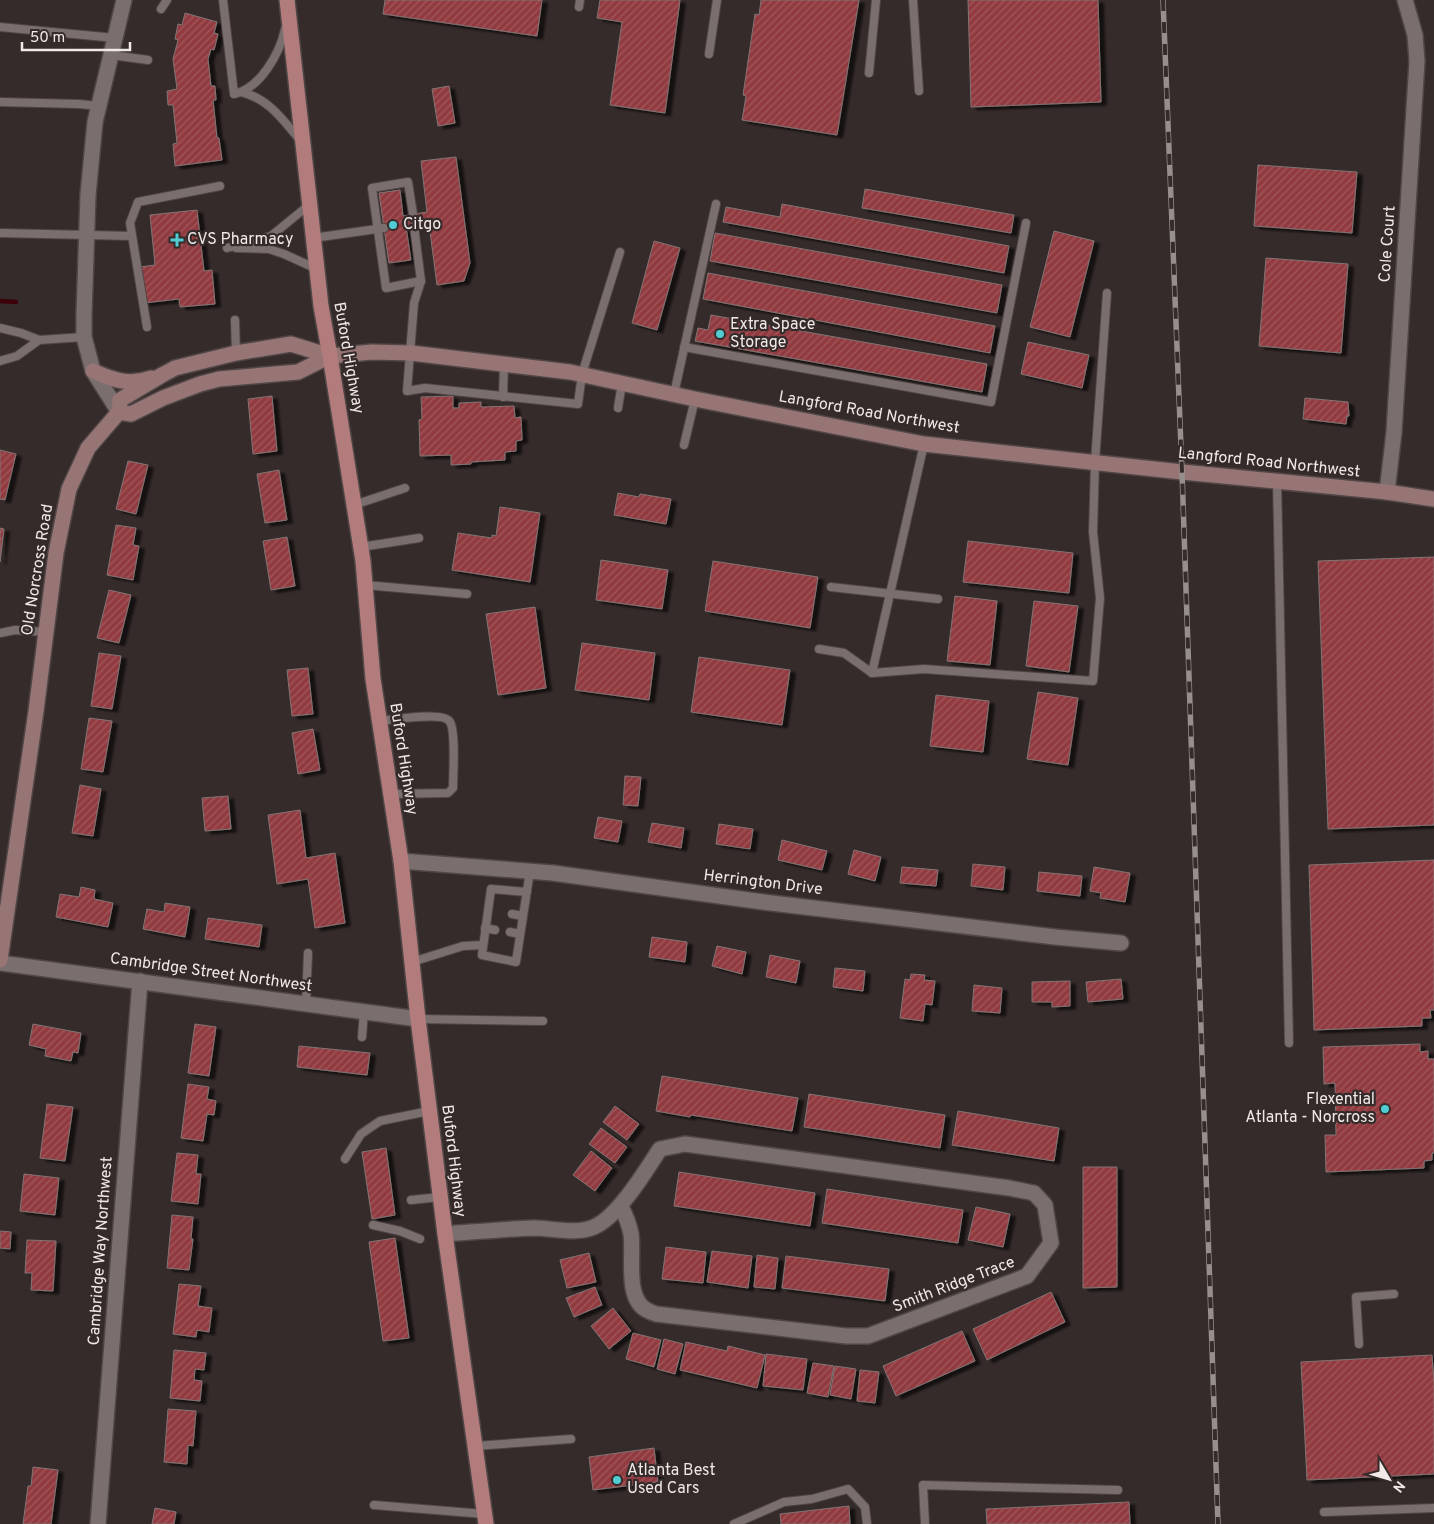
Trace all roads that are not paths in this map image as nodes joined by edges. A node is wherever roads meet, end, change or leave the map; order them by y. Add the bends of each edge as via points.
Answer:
1 (124, 0) edge
2 (166, 0) edge
3 (223, 0) edge
4 (717, 0) edge
5 (876, 0) edge
6 (913, 0) edge
7 (1405, 0) edge
8 (288, 6) edge
9 (161, 9) dead end
10 (0, 27) edge
11 (115, 38) junction
12 (709, 54) dead end
13 (111, 55) junction
14 (148, 60) dead end
15 (869, 73) dead end
16 (919, 91) dead end
17 (241, 92) junction
18 (0, 102) edge
19 (99, 106) junction
20 (303, 143) junction
21 (220, 186) dead end
22 (716, 204) dead end
23 (310, 205) junction
24 (412, 205) junction
25 (402, 206) dead end
26 (413, 214) dead end
27 (1026, 223) dead end
28 (414, 226) dead end
29 (381, 228) junction
30 (0, 233) edge
31 (87, 235) junction
32 (132, 236) junction
33 (313, 238) junction
34 (620, 252) dead end
35 (316, 269) junction
36 (421, 281) junction
37 (1107, 293) dead end
38 (235, 320) dead end
39 (147, 327) dead end
40 (0, 328) edge
41 (84, 337) junction
42 (39, 340) junction
43 (684, 347) junction
44 (236, 353) junction
45 (411, 353) junction
46 (330, 356) junction
47 (0, 361) edge
48 (504, 364) junction
49 (93, 371) junction
50 (582, 374) junction
51 (162, 375) junction
52 (622, 383) junction
53 (674, 394) junction
54 (503, 396) junction
55 (694, 399) junction
56 (618, 408) dead end
57 (119, 412) junction
58 (924, 444) junction
59 (684, 445) dead end
60 (1095, 462) junction
61 (1277, 481) junction
62 (405, 488) dead end
63 (1387, 492) junction
64 (1434, 499) edge
65 (354, 505) junction
66 (420, 538) dead end
67 (361, 547) junction
68 (365, 585) junction
69 (831, 587) dead end
70 (890, 593) junction
71 (467, 594) dead end
72 (938, 599) dead end
73 (46, 632) junction
74 (0, 634) edge
75 (819, 649) dead end
76 (872, 673) junction
77 (379, 721) junction
78 (390, 794) junction
79 (401, 861) junction
80 (530, 871) junction
81 (527, 892) junction
82 (488, 908) junction
83 (497, 911) dead end
84 (512, 914) dead end
85 (523, 916) junction
86 (485, 928) junction
87 (495, 930) dead end
88 (510, 932) dead end
89 (520, 934) junction
90 (1121, 943) dead end
91 (483, 944) junction
92 (308, 953) dead end
93 (0, 962) edge
94 (412, 962) junction
95 (140, 981) junction
96 (306, 1004) junction
97 (364, 1012) junction
98 (418, 1019) junction
99 (543, 1021) dead end
100 (362, 1037) dead end
101 (1289, 1043) dead end
102 (429, 1111) junction
103 (345, 1159) dead end
104 (440, 1197) junction
105 (411, 1200) dead end
106 (620, 1205) junction
107 (373, 1225) dead end
108 (445, 1234) junction
109 (420, 1238) dead end
110 (1394, 1294) dead end
111 (1358, 1344) dead end
112 (572, 1439) dead end
113 (475, 1446) junction
114 (1118, 1490) dead end
115 (374, 1505) dead end
116 (1434, 1508) edge
117 (1324, 1512) dead end
118 (485, 1519) edge
119 (98, 1524) edge
120 (734, 1524) edge
121 (867, 1524) edge
122 (925, 1524) edge

1 - 11 street
2 - 9 lane
3 - 17 lane via 234,94
4 - 12 lane
5 - 15 lane
6 - 16 lane
7 - 63 street, Cole Court via 1415,35 1417,61 1394,432
8 - 17 lane via 283,38 273,59 260,77
8 - 20 main road, Buford Highway
10 - 11 lane
11 - 13 street
13 - 14 lane
13 - 19 street
17 - 20 lane via 255,95 268,105
18 - 19 lane
19 - 31 street via 95,122
20 - 23 main road, Buford Highway
21 - 32 lane via 138,202 130,223
22 - 43 lane
23 - 33 main road, Buford Highway
23 - 35 lane via 271,236 227,248 269,249
24 - 25 lane
24 - 26 lane
24 - 29 lane via 408,182 372,188
27 - 43 lane via 991,402
28 - 36 lane via 412,244
29 - 33 lane
29 - 36 lane via 386,288
30 - 31 lane
31 - 32 lane
31 - 41 street
32 - 39 lane
33 - 35 main road, Buford Highway
34 - 50 lane
35 - 46 main road, Buford Highway
36 - 45 lane via 414,303
37 - 60 lane
38 - 44 lane
40 - 42 lane
41 - 42 lane
41 - 49 street
42 - 47 lane via 16,356
43 - 53 lane
44 - 46 street, Langford Road Northwest via 291,344
44 - 51 street, Langford Road Northwest via 175,368
45 - 46 street, Langford Road Northwest
45 - 48 street, Langford Road Northwest
45 - 54 lane via 406,391 425,388
46 - 57 street, Langford Road Northwest via 298,372 219,379 163,398 131,414
46 - 65 main road, Buford Highway
48 - 50 street, Langford Road Northwest
48 - 54 lane
49 - 51 street via 116,381 140,382
49 - 57 street
50 - 52 street, Langford Road Northwest
50 - 54 lane via 578,404
51 - 57 street, Langford Road Northwest via 120,400
52 - 53 street, Langford Road Northwest
52 - 56 lane
53 - 55 street, Langford Road Northwest
55 - 58 street, Langford Road Northwest
55 - 59 lane
57 - 73 street, Old Norcross Road via 88,448 69,489 56,553
58 - 60 street, Langford Road Northwest
58 - 70 lane
60 - 61 street, Langford Road Northwest
60 - 76 lane via 1093,532 1100,598 1093,681 924,669
61 - 63 street, Langford Road Northwest
61 - 101 lane
62 - 65 lane
63 - 64 street, Langford Road Northwest
65 - 67 main road, Buford Highway
66 - 67 lane
67 - 68 main road, Buford Highway
68 - 71 lane
68 - 77 main road, Buford Highway
69 - 70 lane
70 - 72 lane
70 - 76 lane
73 - 74 lane via 15,630
73 - 93 street, Old Norcross Road
75 - 76 lane via 844,653
77 - 78 main road, Buford Highway
77 - 78 lane via 433,716 446,718 451,723 453,788 448,793
78 - 79 main road, Buford Highway
79 - 80 street, Herrington Drive
79 - 94 main road, Buford Highway
80 - 81 lane
80 - 90 street, Herrington Drive via 763,902
81 - 82 lane via 490,888
81 - 85 lane
82 - 83 lane
82 - 86 lane
84 - 85 lane
85 - 89 lane
86 - 87 lane
86 - 91 lane
88 - 89 lane
89 - 91 lane via 516,962 482,955
91 - 94 lane via 463,946
92 - 96 lane
93 - 95 street, Cambridge Street Northwest
94 - 98 main road, Buford Highway
95 - 96 street, Cambridge Street Northwest
95 - 119 street, Cambridge Way Northwest
96 - 97 street, Cambridge Street Northwest
97 - 98 street, Cambridge Street Northwest
97 - 100 lane
98 - 99 lane
98 - 102 main road, Buford Highway
102 - 103 lane via 380,1121 362,1134
102 - 104 main road, Buford Highway
104 - 105 lane
104 - 108 main road, Buford Highway
106 - 106 street, Smith Ridge Trace via 660,1149 685,1144 1034,1193 1045,1205 1051,1242 1027,1276 868,1336 846,1336 656,1314 644,1309 635,1296 631,1234
106 - 108 street, Smith Ridge Trace via 595,1227 581,1230 534,1228
107 - 109 lane
108 - 113 main road, Buford Highway
110 - 111 lane via 1356,1297
112 - 113 lane
113 - 118 main road, Buford Highway
114 - 122 lane via 922,1484
115 - 118 lane
116 - 117 lane
120 - 121 lane via 784,1502 812,1499 848,1489 865,1507

